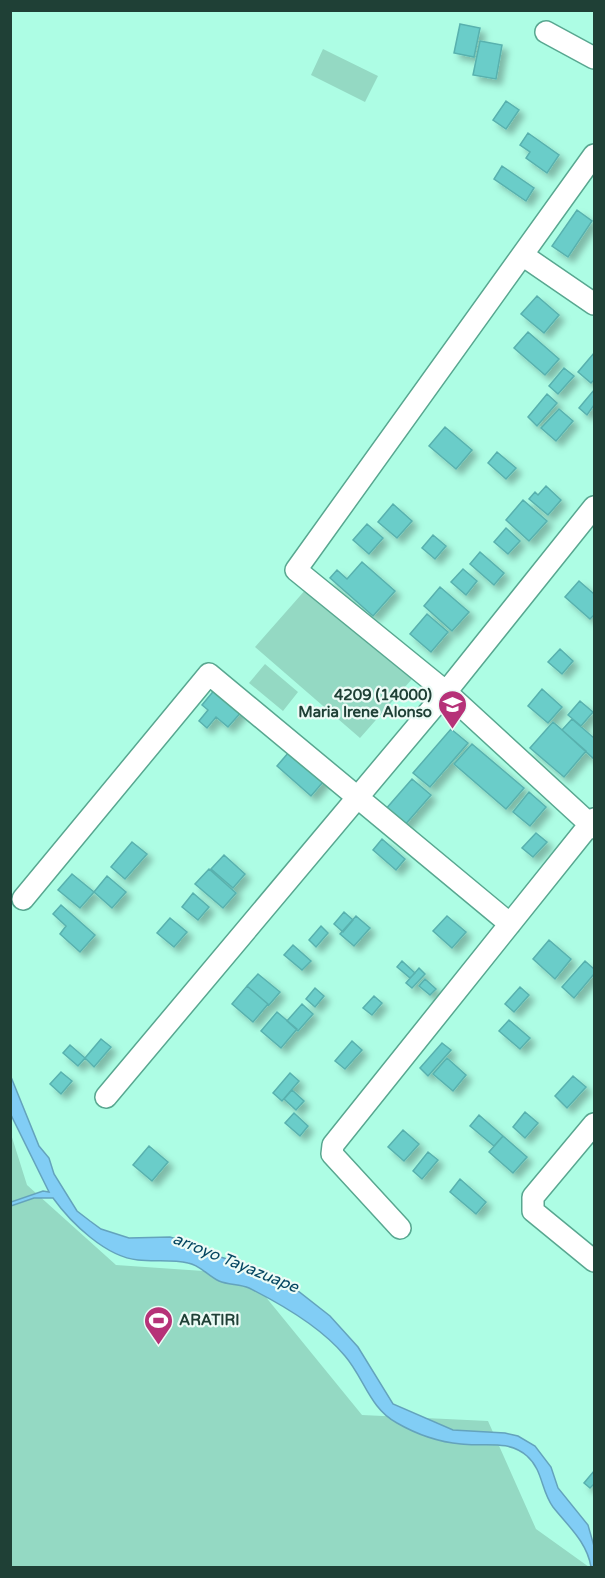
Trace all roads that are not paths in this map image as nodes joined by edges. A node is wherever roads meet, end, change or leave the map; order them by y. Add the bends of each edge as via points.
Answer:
1 (546, 32) dead end
2 (594, 58) edge
3 (594, 155) edge
4 (524, 256) junction
5 (594, 304) edge
6 (594, 507) edge
7 (446, 692) junction
8 (358, 797) junction
9 (593, 824) edge
10 (23, 899) dead end
11 (510, 924) junction
12 (106, 1097) dead end
13 (594, 1124) edge
14 (400, 1228) dead end
15 (594, 1261) edge

1 - 2 street
3 - 4 street
4 - 5 street
4 - 7 street via 296,570
6 - 7 street
7 - 8 street
7 - 9 street
8 - 10 street via 209,674
8 - 11 street
8 - 12 street
9 - 11 street
11 - 14 street via 333,1145 332,1154
13 - 15 street via 533,1197 533,1211

